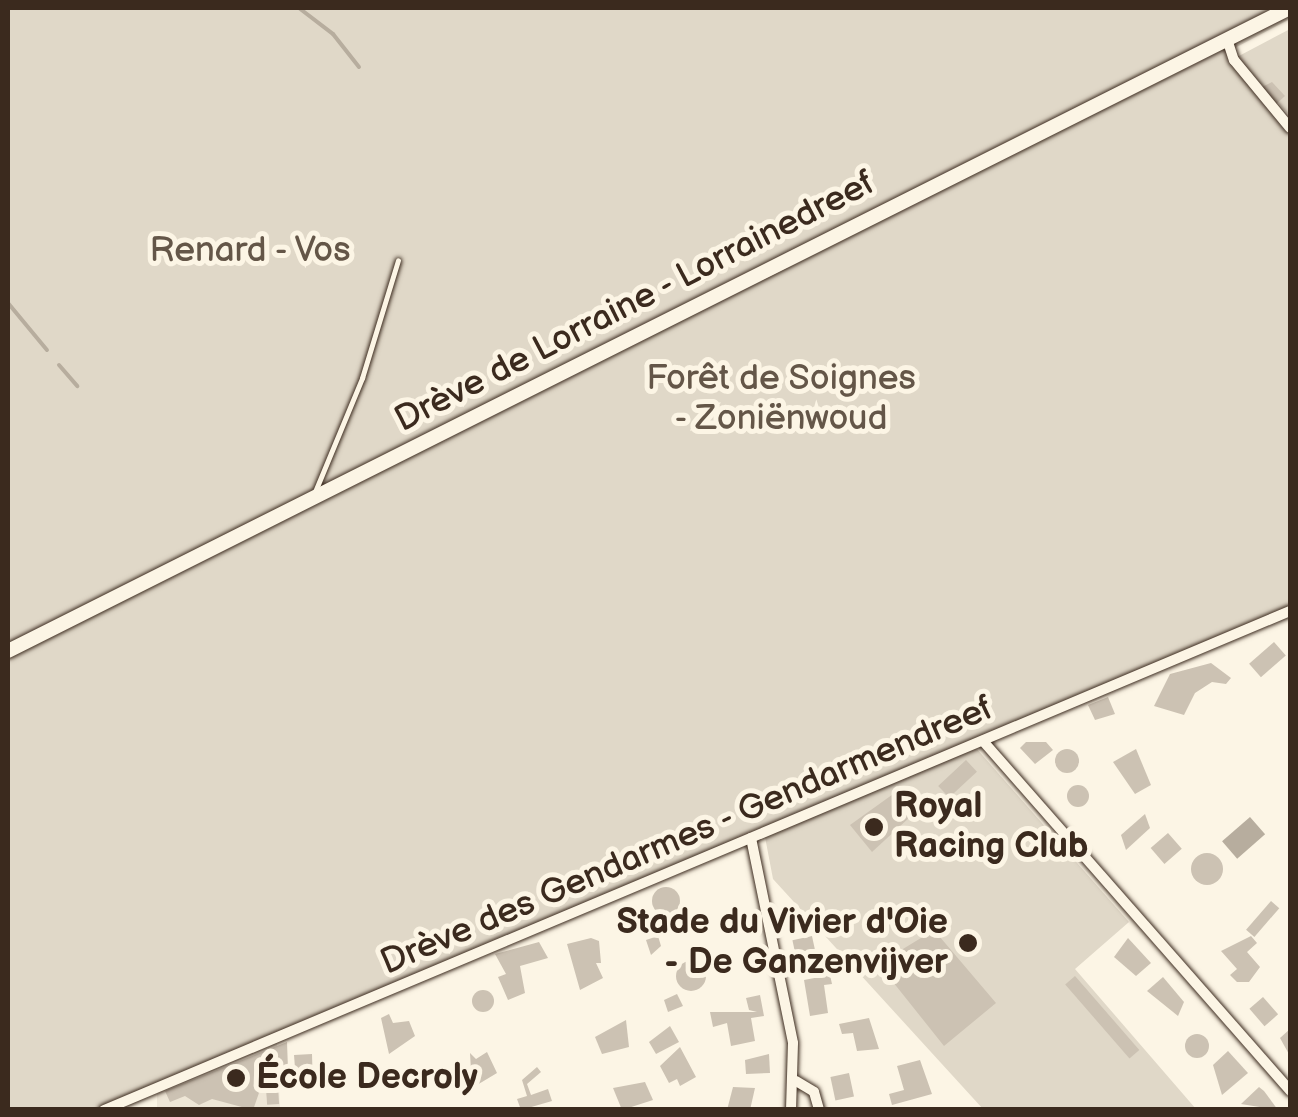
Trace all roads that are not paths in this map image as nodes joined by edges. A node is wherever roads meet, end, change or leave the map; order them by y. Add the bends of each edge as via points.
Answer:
1 (1290, 8) edge
2 (1227, 39) junction
3 (1290, 128) edge
4 (398, 260) dead end
5 (313, 496) junction
6 (1290, 611) edge
7 (8, 651) edge
8 (983, 741) junction
9 (754, 836) junction
10 (796, 1081) junction
11 (1290, 1091) edge
12 (104, 1110) edge
13 (791, 1110) edge
14 (818, 1110) edge

1 - 2 main road, Drève de Lorraine - Lorrainedreef
2 - 3 street via 1234,60
2 - 5 main road, Drève de Lorraine - Lorrainedreef
4 - 5 lane via 362,378
5 - 7 main road, Drève de Lorraine - Lorrainedreef
6 - 8 street, Drève des Gendarmes - Gendarmendreef
8 - 9 street, Drève des Gendarmes - Gendarmendreef
8 - 11 street
9 - 10 street
9 - 12 street, Drève des Gendarmes - Gendarmendreef
10 - 13 street
10 - 14 street via 814,1092

